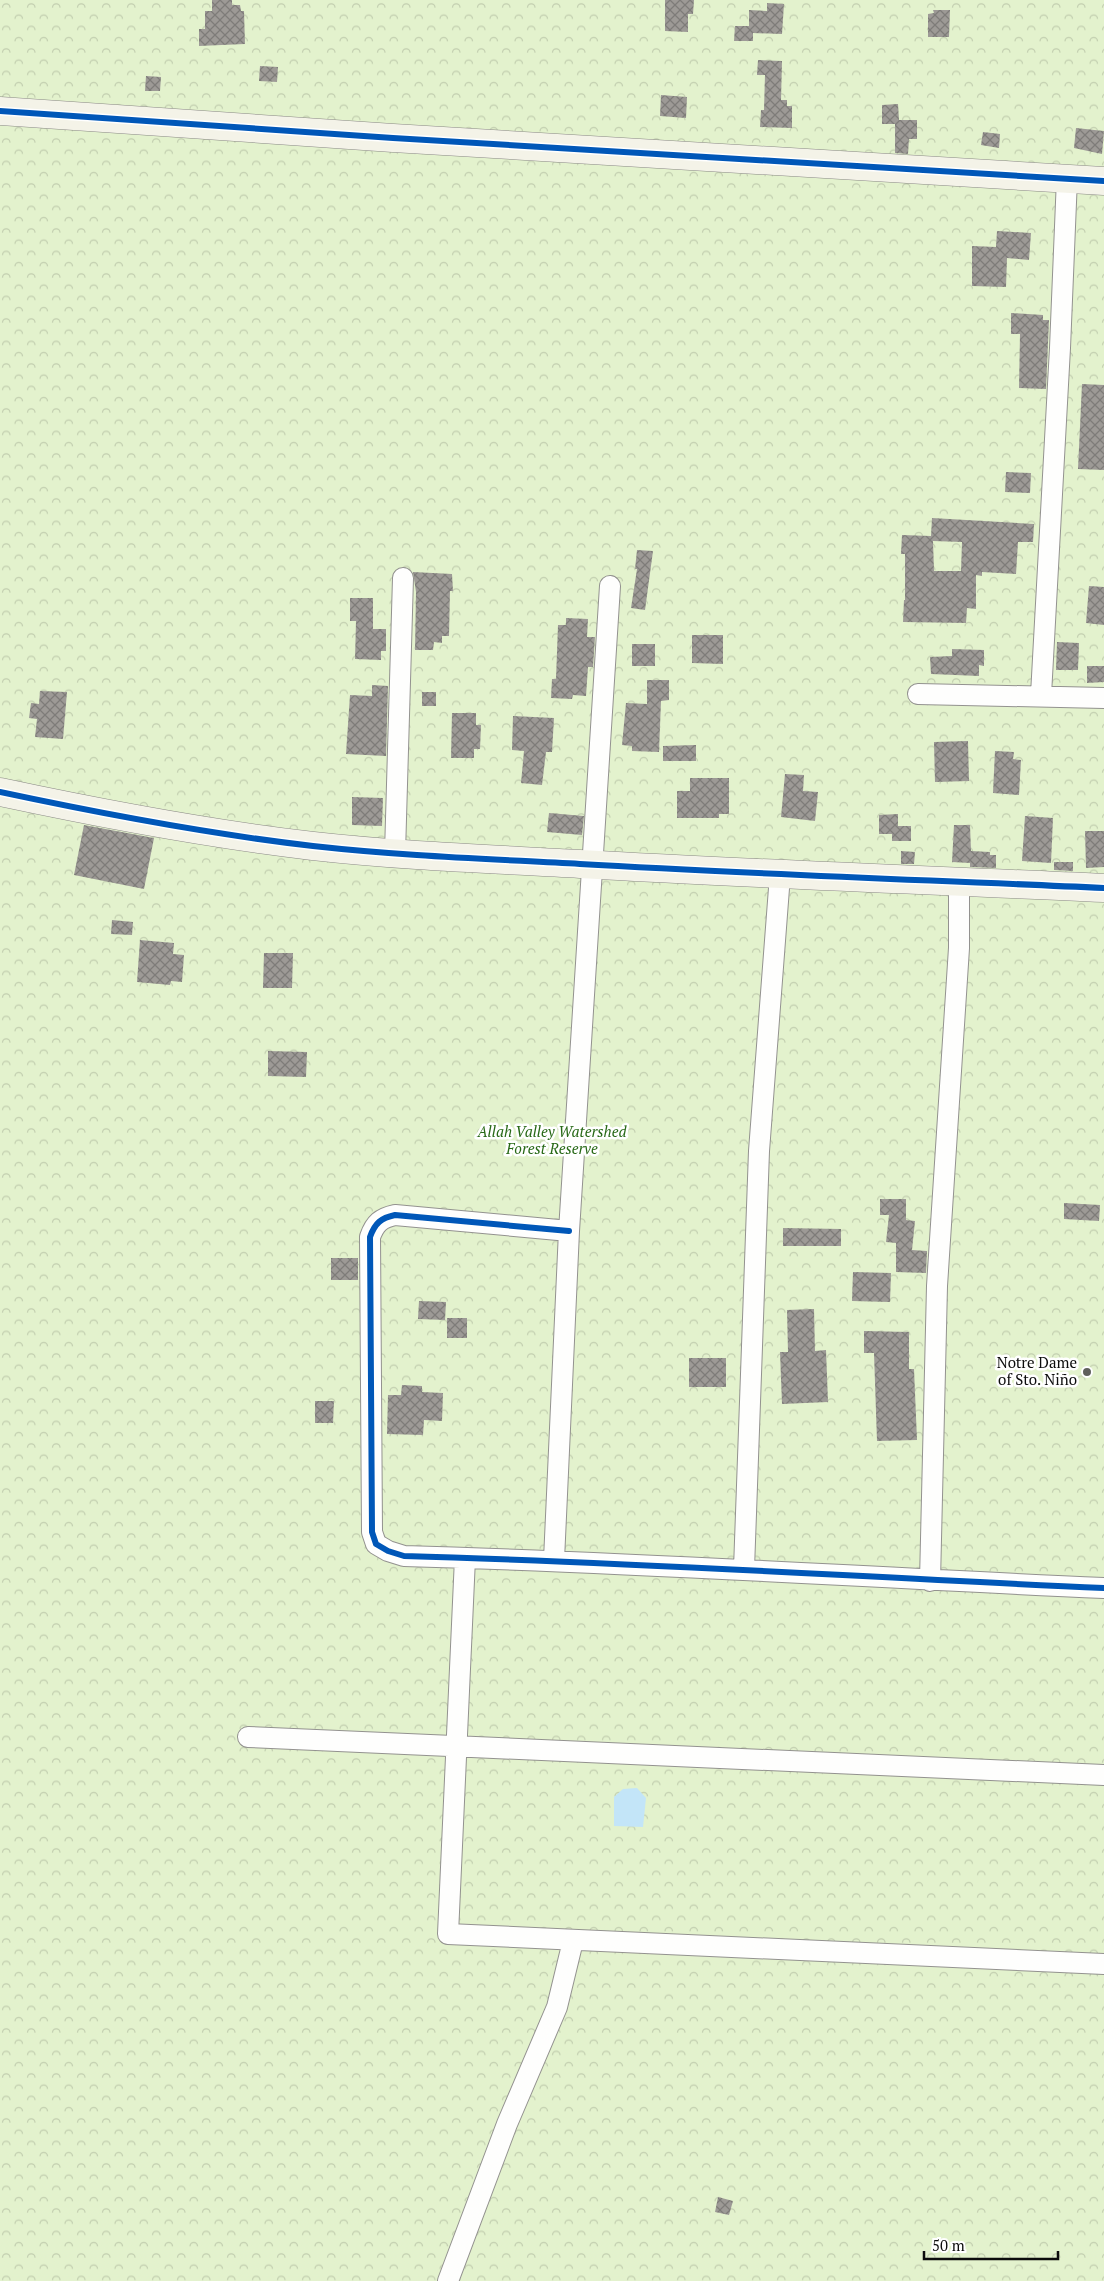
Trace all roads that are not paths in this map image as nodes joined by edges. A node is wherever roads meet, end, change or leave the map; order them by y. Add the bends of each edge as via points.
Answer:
1 (0, 111) edge
2 (1067, 178) junction
3 (1104, 180) edge
4 (403, 578) dead end
5 (610, 586) dead end
6 (918, 694) dead end
7 (1041, 696) junction
8 (1104, 698) edge
9 (0, 792) edge
10 (395, 853) junction
11 (592, 864) junction
12 (780, 875) junction
13 (959, 882) junction
14 (1104, 888) edge
15 (569, 1231) junction
16 (465, 1558) junction
17 (554, 1560) junction
18 (744, 1569) junction
19 (930, 1581) junction
20 (1104, 1588) edge
21 (248, 1738) dead end
22 (456, 1746) junction
23 (1104, 1775) edge
24 (572, 1941) junction
25 (1104, 1964) edge
26 (448, 2281) edge

1 - 2 street
2 - 3 street
2 - 7 street
4 - 10 street
5 - 11 street
6 - 7 street
7 - 8 street
9 - 10 street via 224,834
10 - 11 street
11 - 12 street
11 - 15 street
12 - 13 street
12 - 18 street via 759,1150
13 - 14 street
13 - 19 street via 959,948 937,1286
15 - 16 street via 395,1216 382,1218 370,1237 372,1532 376,1544 404,1556
15 - 17 street
16 - 17 street
16 - 22 street
17 - 18 street
18 - 19 street
19 - 20 street
21 - 22 street
22 - 23 street
22 - 24 street via 448,1934
24 - 25 street
24 - 26 street via 557,2007 506,2124

